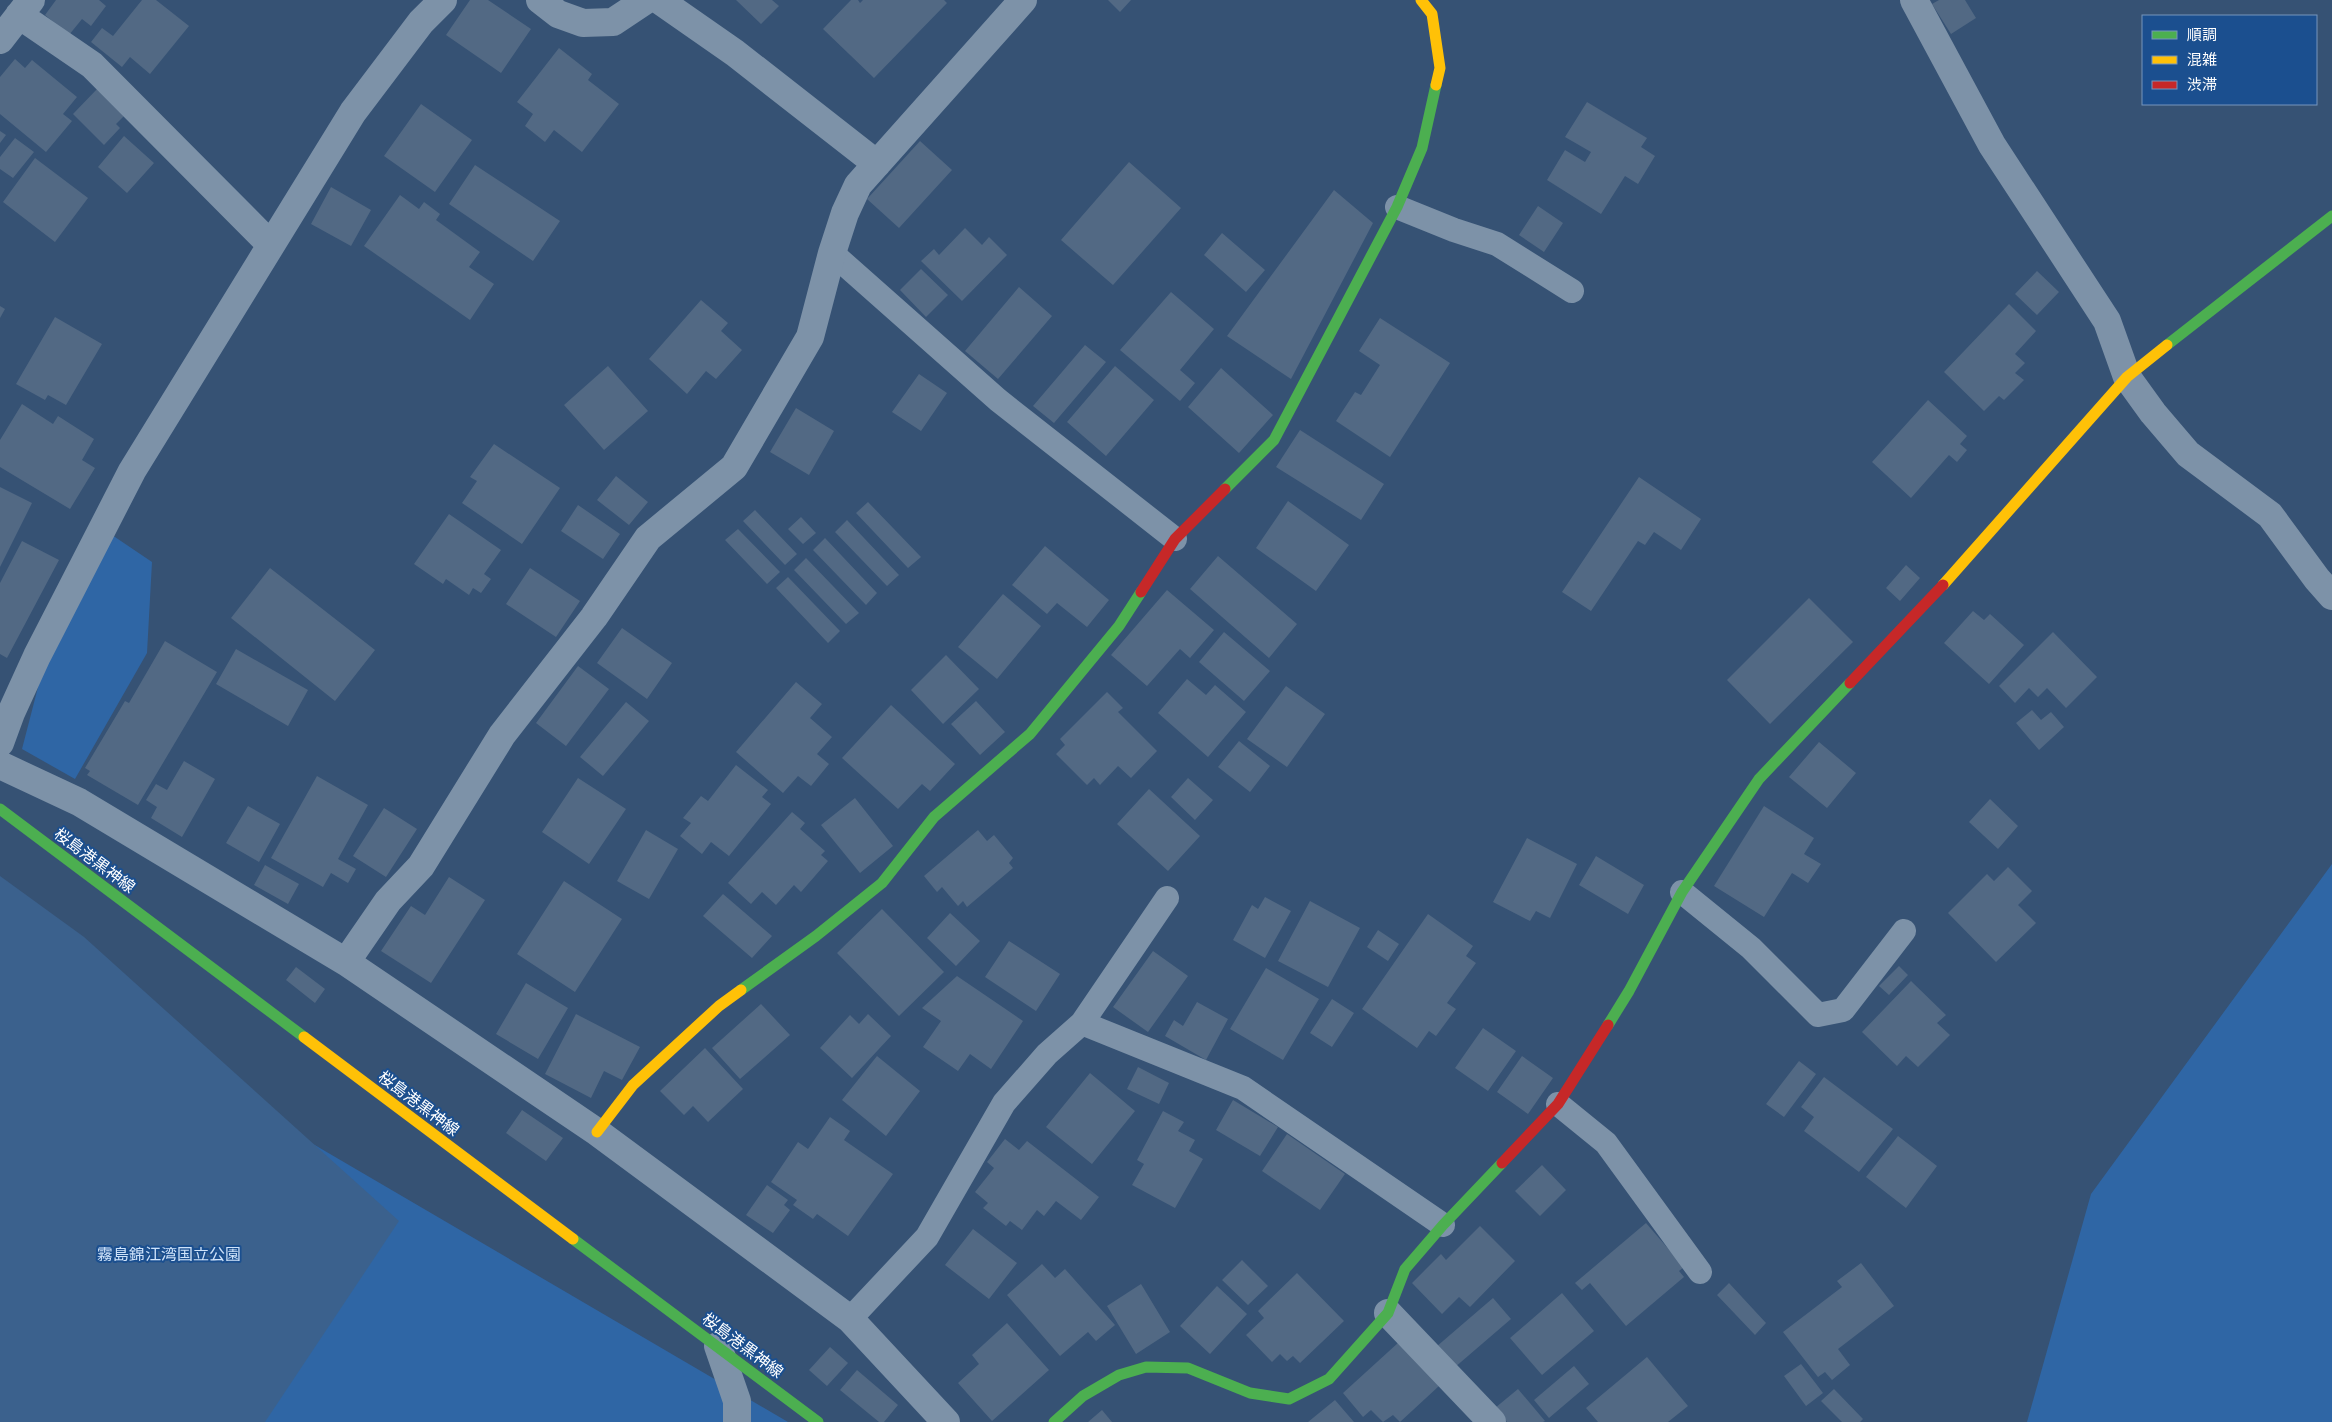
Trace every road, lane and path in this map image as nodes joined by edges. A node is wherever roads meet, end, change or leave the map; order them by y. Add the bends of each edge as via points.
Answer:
1 (443, 0) edge
2 (540, 0) edge
3 (646, 0) edge
4 (659, 0) edge
5 (1023, 0) edge
6 (1421, 0) edge
7 (1914, 0) edge
8 (25, 8) edge
9 (0, 40) edge
10 (877, 164) junction
11 (1396, 206) junction
12 (2332, 216) edge
13 (271, 245) junction
14 (832, 253) junction
15 (1572, 291) dead end
16 (2127, 377) junction
17 (1175, 539) junction
18 (2332, 596) edge
19 (0, 743) edge
20 (0, 765) edge
21 (0, 809) edge
22 (1682, 892) junction
23 (1167, 898) dead end
24 (1904, 931) dead end
25 (346, 962) junction
26 (1082, 1023) junction
27 (1558, 1104) junction
28 (597, 1132) junction
29 (1444, 1225) junction
30 (1700, 1272) dead end
31 (1388, 1313) junction
32 (850, 1319) junction
33 (718, 1346) junction
34 (737, 1422) edge
35 (818, 1422) edge
36 (946, 1422) edge
37 (1054, 1422) edge
38 (1492, 1422) edge

1 - 13 street via 420,22 353,112
2 - 3 street via 558,14 583,23 613,22
4 - 10 street via 735,53
5 - 10 street
6 - 11 street via 1432,14 1440,68 1422,148
7 - 16 street via 1992,145 2107,321
8 - 9 street
8 - 13 street via 92,66
10 - 14 street via 858,185
11 - 15 lane via 1497,244
11 - 17 street via 1274,440
12 - 16 street
13 - 19 street via 132,471 37,656
14 - 17 lane via 998,400
14 - 25 street via 810,338 734,467 648,538 594,617 502,735 421,866 388,901
16 - 18 street via 2153,414 2188,454 2270,515
16 - 22 street via 1950,578 1759,779
17 - 28 street via 1119,626 1030,734 934,817 882,883 816,936 719,1006 633,1085
20 - 25 street via 78,802
21 - 33 street, 桜島港黒神線
22 - 24 lane via 1751,948 1818,1015 1843,1010
22 - 27 street via 1629,991
23 - 26 lane
25 - 28 street
26 - 29 lane via 1243,1088
26 - 32 lane via 1047,1054 1004,1103 927,1237
27 - 29 street
27 - 30 lane via 1606,1143
28 - 32 street
29 - 31 street via 1405,1268
31 - 37 street via 1329,1379 1289,1398 1250,1393 1188,1368 1146,1367 1119,1374 1083,1396
31 - 38 street
32 - 36 street
33 - 34 street via 737,1401
33 - 35 street, 桜島港黒神線

